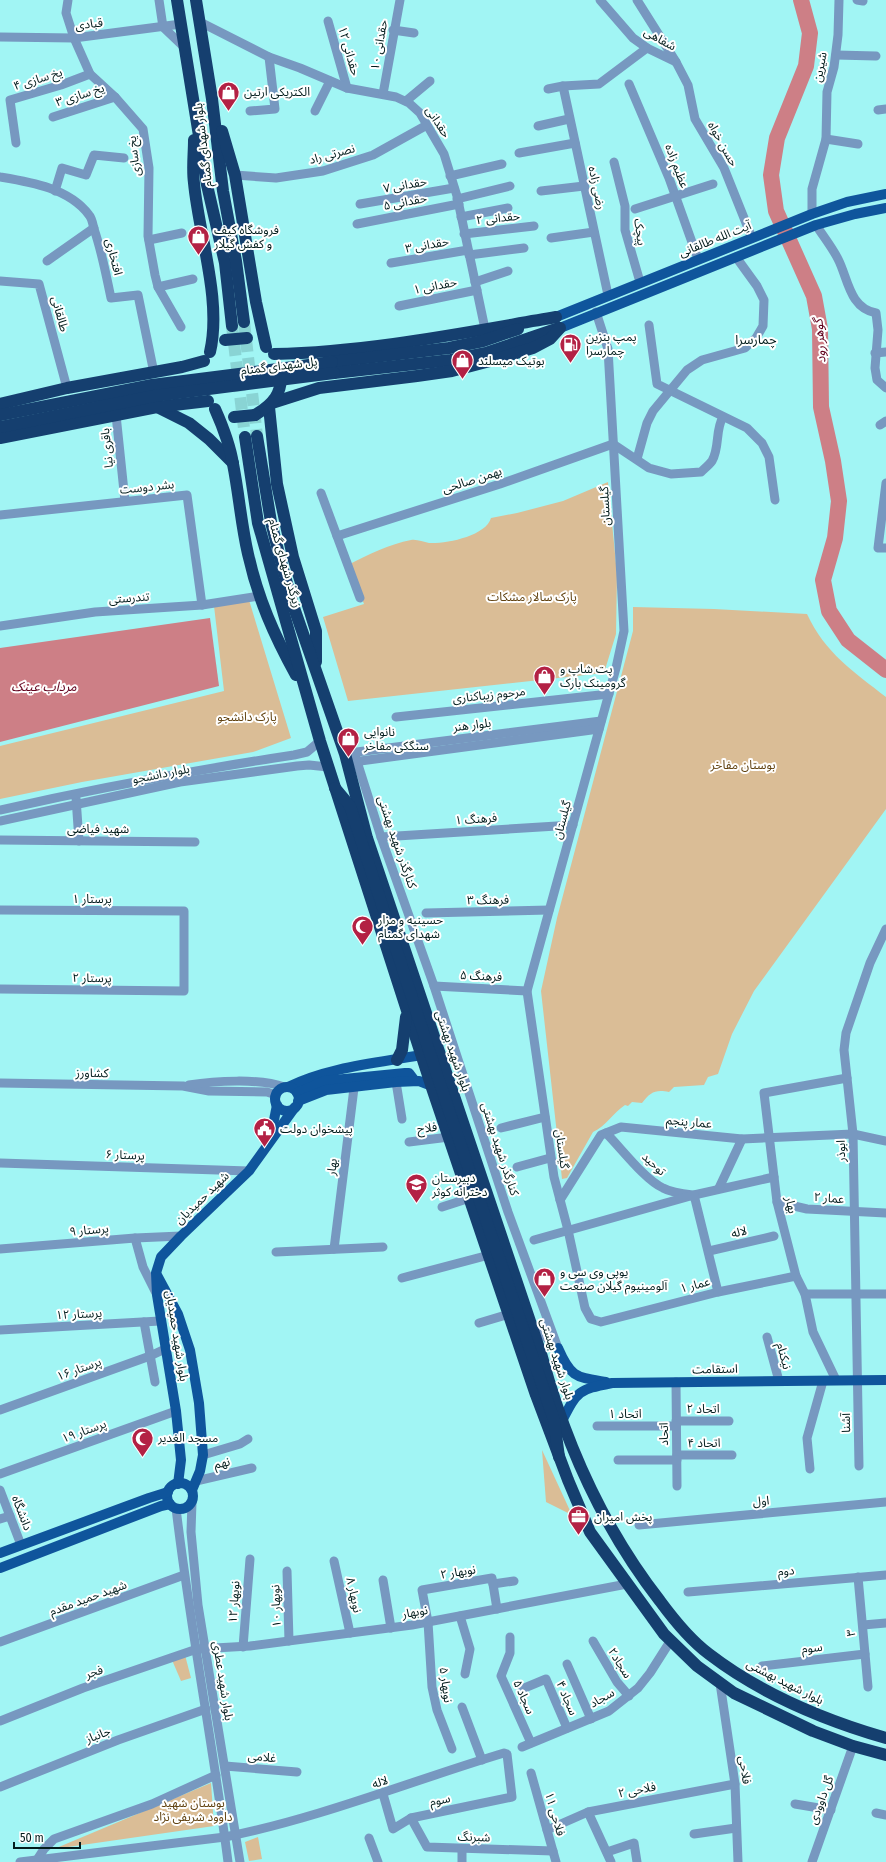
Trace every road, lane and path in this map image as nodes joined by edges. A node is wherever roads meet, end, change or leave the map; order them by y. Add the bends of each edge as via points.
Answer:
1 (68, 0) edge
2 (159, 0) edge
3 (177, 0) edge
4 (196, 0) edge
5 (400, 0) edge
6 (600, 0) edge
7 (637, 0) edge
8 (840, 0) edge
9 (328, 21) dead end
10 (200, 22) junction
11 (181, 24) junction
12 (163, 27) junction
13 (394, 30) junction
14 (414, 33) dead end
15 (0, 37) edge
16 (74, 38) junction
17 (184, 47) junction
18 (647, 48) junction
19 (836, 55) junction
20 (876, 56) dead end
21 (269, 57) junction
22 (676, 62) junction
23 (90, 74) junction
24 (330, 81) junction
25 (430, 81) dead end
26 (629, 84) dead end
27 (563, 86) junction
28 (347, 88) junction
29 (548, 89) dead end
30 (383, 94) junction
31 (115, 97) junction
32 (212, 99) junction
33 (406, 101) junction
34 (194, 102) junction
35 (250, 111) dead end
36 (315, 111) dead end
37 (53, 117) dead end
38 (570, 119) junction
39 (427, 125) junction
40 (538, 126) dead end
41 (826, 139) junction
42 (574, 142) junction
43 (16, 144) dead end
44 (858, 144) dead end
45 (519, 153) dead end
46 (124, 158) dead end
47 (614, 162) dead end
48 (502, 164) dead end
49 (235, 175) junction
50 (450, 176) junction
51 (0, 177) edge
52 (713, 184) dead end
53 (510, 186) dead end
54 (584, 186) junction
55 (454, 188) junction
56 (55, 191) junction
57 (541, 191) dead end
58 (886, 194) edge
59 (675, 196) junction
60 (458, 202) junction
61 (360, 204) dead end
62 (508, 208) dead end
63 (886, 208) edge
64 (635, 209) dead end
65 (811, 214) junction
66 (461, 217) junction
67 (357, 224) dead end
68 (815, 225) junction
69 (534, 226) dead end
70 (94, 228) junction
71 (594, 232) junction
72 (182, 233) dead end
73 (464, 234) junction
74 (551, 238) dead end
75 (752, 238) junction
76 (149, 240) junction
77 (524, 248) dead end
78 (468, 253) junction
79 (736, 257) junction
80 (698, 259) junction
81 (47, 261) dead end
82 (391, 264) dead end
83 (508, 271) dead end
84 (193, 279) dead end
85 (0, 281) edge
86 (640, 282) junction
87 (476, 286) junction
88 (158, 287) junction
89 (608, 295) junction
90 (399, 306) dead end
91 (596, 312) junction
92 (876, 313) junction
93 (886, 313) edge
94 (244, 322) tunnel mouth
95 (558, 322) junction
96 (649, 325) dead end
97 (232, 326) tunnel mouth
98 (181, 327) dead end
99 (485, 329) junction
100 (270, 351) junction
101 (886, 352) edge
102 (875, 353) junction
103 (315, 354) junction
104 (207, 357) junction
105 (154, 373) junction
106 (83, 385) junction
107 (67, 388) junction
108 (319, 388) junction
109 (886, 388) edge
110 (671, 390) junction
111 (0, 404) edge
112 (212, 405) junction
113 (270, 405) junction
114 (157, 407) junction
115 (0, 415) edge
116 (116, 415) junction
117 (723, 417) junction
118 (85, 421) junction
119 (0, 427) edge
120 (0, 438) edge
121 (613, 444) junction
122 (637, 459) junction
123 (233, 464) junction
124 (886, 483) edge
125 (321, 493) dead end
126 (775, 500) dead end
127 (124, 501) junction
128 (0, 515) edge
129 (337, 536) junction
130 (886, 548) edge
131 (259, 596) junction
132 (360, 598) dead end
133 (202, 605) junction
134 (0, 626) edge
135 (316, 671) junction
136 (307, 694) junction
137 (609, 694) junction
138 (396, 717) dead end
139 (600, 725) junction
140 (320, 741) junction
141 (294, 755) junction
142 (351, 758) junction
143 (297, 766) junction
144 (328, 767) junction
145 (167, 775) junction
146 (169, 784) junction
147 (335, 788) junction
148 (75, 793) junction
149 (77, 804) junction
150 (0, 810) edge
151 (0, 821) edge
152 (573, 825) junction
153 (382, 838) junction
154 (0, 840) edge
155 (79, 841) junction
156 (195, 842) dead end
157 (0, 910) edge
158 (549, 910) junction
159 (426, 913) dead end
160 (886, 929) edge
161 (434, 986) junction
162 (0, 989) edge
163 (527, 990) junction
164 (184, 991) joint
165 (407, 1010) junction
166 (438, 1050) junction
167 (422, 1055) junction
168 (397, 1060) junction
169 (847, 1078) junction
170 (415, 1081) junction
171 (396, 1082) junction
172 (0, 1083) edge
173 (183, 1086) junction
174 (432, 1086) junction
175 (286, 1087) junction
176 (354, 1088) junction
177 (276, 1100) junction
178 (297, 1100) junction
179 (545, 1117) junction
180 (402, 1119) dead end
181 (501, 1128) dead end
182 (606, 1133) junction
183 (853, 1134) junction
184 (448, 1137) junction
185 (768, 1138) junction
186 (742, 1139) junction
187 (886, 1141) edge
188 (409, 1142) dead end
189 (269, 1144) junction
190 (550, 1158) junction
191 (0, 1163) edge
192 (517, 1167) dead end
193 (249, 1171) junction
194 (774, 1177) junction
195 (719, 1188) junction
196 (694, 1195) junction
197 (470, 1198) junction
198 (560, 1200) junction
199 (777, 1202) junction
200 (442, 1207) dead end
201 (492, 1211) junction
202 (855, 1212) junction
203 (886, 1213) edge
204 (476, 1216) junction
205 (568, 1230) junction
206 (181, 1236) junction
207 (774, 1236) dead end
208 (501, 1237) junction
209 (135, 1238) junction
210 (534, 1240) dead end
211 (485, 1243) junction
212 (383, 1247) dead end
213 (521, 1248) junction
214 (0, 1249) edge
215 (334, 1249) junction
216 (709, 1251) junction
217 (276, 1252) dead end
218 (506, 1253) junction
219 (489, 1255) junction
220 (156, 1273) junction
221 (796, 1276) junction
222 (402, 1278) dead end
223 (718, 1292) junction
224 (806, 1294) junction
225 (857, 1294) junction
226 (886, 1294) edge
227 (157, 1295) junction
228 (509, 1314) junction
229 (160, 1321) junction
230 (144, 1322) junction
231 (530, 1322) junction
232 (601, 1322) joint
233 (479, 1323) dead end
234 (0, 1330) edge
235 (767, 1337) dead end
236 (558, 1348) junction
237 (165, 1349) junction
238 (150, 1356) junction
239 (836, 1380) junction
240 (858, 1380) junction
241 (886, 1380) edge
242 (779, 1381) junction
243 (823, 1381) junction
244 (154, 1382) dead end
245 (676, 1382) junction
246 (612, 1383) junction
247 (0, 1410) edge
248 (176, 1411) junction
249 (562, 1421) junction
250 (729, 1421) dead end
251 (676, 1424) junction
252 (597, 1426) dead end
253 (248, 1439) dead end
254 (203, 1455) junction
255 (732, 1455) dead end
256 (559, 1456) junction
257 (677, 1458) junction
258 (618, 1460) dead end
259 (859, 1466) dead end
260 (252, 1468) dead end
261 (810, 1469) dead end
262 (0, 1474) edge
263 (178, 1484) junction
264 (194, 1486) junction
265 (677, 1486) dead end
266 (0, 1490) edge
267 (168, 1492) junction
268 (192, 1502) junction
269 (886, 1502) edge
270 (173, 1506) junction
271 (10, 1516) junction
272 (0, 1519) edge
273 (639, 1525) dead end
274 (21, 1545) junction
275 (0, 1553) edge
276 (250, 1559) dead end
277 (334, 1561) dead end
278 (0, 1568) edge
279 (287, 1571) dead end
280 (184, 1575) junction
281 (886, 1575) edge
282 (858, 1577) junction
283 (383, 1580) dead end
284 (514, 1581) dead end
285 (493, 1584) junction
286 (627, 1584) junction
287 (422, 1590) joint
288 (688, 1592) dead end
289 (497, 1609) junction
290 (460, 1616) junction
291 (428, 1622) junction
292 (886, 1623) edge
293 (863, 1625) junction
294 (391, 1628) junction
295 (350, 1633) junction
296 (510, 1637) dead end
297 (671, 1640) junction
298 (290, 1641) junction
299 (593, 1641) dead end
300 (0, 1642) edge
301 (243, 1647) junction
302 (201, 1649) junction
303 (865, 1654) junction
304 (568, 1664) dead end
305 (762, 1666) dead end
306 (465, 1674) dead end
307 (720, 1683) junction
308 (868, 1687) dead end
309 (522, 1689) dead end
310 (629, 1696) junction
311 (462, 1707) dead end
312 (206, 1709) junction
313 (591, 1719) junction
314 (0, 1721) edge
315 (567, 1728) junction
316 (886, 1738) edge
317 (532, 1744) junction
318 (853, 1746) junction
319 (522, 1747) dead end
320 (452, 1749) dead end
321 (886, 1755) edge
322 (482, 1760) junction
323 (225, 1766) junction
324 (297, 1772) dead end
325 (531, 1773) dead end
326 (216, 1775) junction
327 (510, 1778) joint
328 (735, 1784) junction
329 (0, 1787) edge
330 (383, 1794) junction
331 (795, 1804) dead end
332 (831, 1810) junction
333 (588, 1812) junction
334 (876, 1813) dead end
335 (886, 1815) edge
336 (411, 1818) junction
337 (736, 1828) junction
338 (547, 1830) junction
339 (235, 1834) junction
340 (694, 1834) dead end
341 (224, 1837) junction
342 (369, 1838) dead end
343 (462, 1849) junction
344 (553, 1851) junction
345 (607, 1852) junction
346 (37, 1860) junction
347 (20, 1862) edge
348 (228, 1862) edge
349 (240, 1862) edge
350 (378, 1862) edge
351 (462, 1862) edge
352 (556, 1862) edge
353 (611, 1862) edge
354 (637, 1862) edge
355 (738, 1862) edge
356 (812, 1862) edge

1 - 16 street, یخ سازی via 66,13
2 - 12 street
3 - 11 highway, بلوار شهدای گمنام
4 - 10 highway, بلوار شهدای گمنام
5 - 13 street, حقدانی ۱۰
6 - 18 street, شفاهی via 633,38
7 - 22 street, حسن خواه
8 - 19 street, شیرین
9 - 28 street, حقدانی ۱۲
10 - 21 street, حقدانی
10 - 32 highway, بلوار شهدای گمنام
11 - 12 street, قبادی
11 - 17 highway, بلوار شهدای گمنام
12 - 16 street, قبادی
12 - 17 street
13 - 14 street
13 - 30 street, حقدانی ۱۰
15 - 16 street, قبادی
16 - 23 street, یخ سازی
17 - 34 highway, بلوار شهدای گمنام
18 - 22 street, شفاهی
18 - 27 street via 599,84
19 - 20 street
19 - 41 street, شیرین via 827,92
21 - 24 street, حقدانی
21 - 35 street via 275,109
22 - 75 street, حسن خواه via 688,85 695,118 724,168
23 - 31 street, یخ سازی
23 - 43 street, یخ سازی ۴ via 10,100
24 - 28 street, حقدانی
24 - 36 street
25 - 33 street
26 - 59 street, عظیم زاده via 648,124
27 - 29 street
27 - 38 street, رضی زاده
28 - 30 street, حقدانی
30 - 33 street, حقدانی
31 - 37 street, یخ سازی ۳
31 - 76 street, یخ سازی via 143,129 149,168
32 - 49 highway
32 - 94 highway, بلوار شهدای گمنام via 223,191
33 - 39 street, حقدانی via 420,113
34 - 97 highway, بلوار شهدای گمنام via 207,185 225,263
34 - 104 highway via 194,182 214,335
38 - 40 street
38 - 42 street, رضی زاده
39 - 49 street, نصرتی راد via 373,155 323,171 276,178
39 - 50 street, حقدانی via 444,154
41 - 44 street
41 - 65 street, شیرین via 812,189
42 - 45 street
42 - 54 street, رضی زاده
46 - 56 street via 94,154 86,175 62,168
47 - 86 street, پیچک via 625,206 625,230
48 - 50 street
49 - 100 highway via 256,302
50 - 55 street, حقدانی
51 - 56 street, افتخاری via 33,183
52 - 59 street
53 - 60 street, حقدانی ۵
54 - 57 street
54 - 71 street, رضی زاده
55 - 60 street, حقدانی
55 - 61 street, حقدانی ۷
56 - 70 street, افتخاری via 71,198 90,215
58 - 65 main road, آیت الله طالقانی via 847,202
59 - 64 street
59 - 80 street, عظیم زاده
60 - 66 street, حقدانی
60 - 67 street, حقدانی ۵
62 - 66 street
63 - 68 main road, آیت الله طالقانی
65 - 68 main road
65 - 75 main road, آیت الله طالقانی
66 - 73 street, حقدانی
68 - 79 main road, آیت الله طالقانی
68 - 92 street via 839,260 853,296 859,304
69 - 73 street, حقدانی ۲
70 - 81 street
70 - 105 street, افتخاری via 111,298 138,295
71 - 74 street
71 - 89 street, رضی زاده
72 - 76 street
73 - 78 street, حقدانی
75 - 80 main road, آیت الله طالقانی
76 - 88 street, یخ سازی
77 - 78 street, حقدانی ۳
78 - 82 street, حقدانی ۳
78 - 87 street, حقدانی
79 - 91 main road, آیت الله طالقانی
79 - 110 street via 764,300 764,326 745,348 702,360 687,370
80 - 86 main road, آیت الله طالقانی
83 - 87 street, حقدانی ۱
84 - 88 street
85 - 107 street, طالقانی via 39,284
86 - 89 main road, آیت الله طالقانی
87 - 90 street, حقدانی ۱
87 - 99 street, حقدانی
88 - 98 street, یخ سازی
89 - 95 main road, آیت الله طالقانی
91 - 95 main road, آیت الله طالقانی
91 - 121 street, گیلستان via 608,349
92 - 93 street
92 - 102 street via 878,330
95 - 99 highway
95 - 108 highway via 550,339 533,348 452,371
95 - 115 highway, پل شهدای گمنام, bridge via 449,348 152,385
95 - 119 highway, پل شهدای گمنام, bridge via 486,353 451,360 154,396
96 - 110 street via 655,380 657,384
99 - 103 highway via 446,337
100 - 103 highway
100 - 104 highway, bridge via 257,341 247,338 225,340
100 - 113 highway via 281,374 280,384
101 - 102 street
102 - 109 street via 877,380
103 - 108 highway
104 - 105 highway
104 - 112 highway via 201,382
105 - 106 highway
105 - 114 highway via 165,380 167,386 166,398
106 - 107 highway
106 - 118 highway via 93,393 96,401 92,415
107 - 111 highway
108 - 113 highway
110 - 117 street
110 - 122 street via 647,423
112 - 113 highway, bridge via 234,417 255,415
112 - 114 highway
112 - 123 highway via 225,431
113 - 135 highway via 276,476 284,518 316,631
114 - 116 highway
114 - 123 highway via 189,423
116 - 118 highway
116 - 127 street, باقری نیا
117 - 122 street via 718,426 717,445 712,461 700,472 671,474 649,468
117 - 126 street via 747,428 762,443 769,457
118 - 120 highway
121 - 122 street
121 - 129 street, بهمن صالحی via 500,484
121 - 137 street, گیلستان via 624,631
123 - 131 highway via 248,553
124 - 130 street via 878,548
125 - 129 street
127 - 128 street, بشر دوست
127 - 133 street, بشر دوست via 187,495
129 - 132 street
131 - 133 street, تندرستی
131 - 136 highway via 276,638
133 - 134 street, تندرستی via 96,612
135 - 136 highway, زیرگذر شهدای گمنام via 293,605 251,437 258,523
135 - 142 highway, بلوار شهید بهشتی
136 - 140 highway
137 - 138 street, مرحوم زیباکناری
137 - 139 street, گیلستان
139 - 142 street, بلوار هنر
139 - 152 street, گیلستان
140 - 141 street, بلوار دانشجو via 307,752
140 - 144 highway
141 - 143 street via 300,761
141 - 145 street, بلوار دانشجو
142 - 153 street, کنارگذر شهید بهشتی
142 - 166 highway, بلوار شهید بهشتی via 367,838
143 - 144 street, بلوار دانشجو
143 - 146 street, بلوار دانشجو
144 - 147 highway
145 - 146 street
145 - 148 street, بلوار دانشجو
146 - 149 street, بلوار دانشجو
147 - 165 highway
147 - 256 highway, bridge via 350,806 436,1072 554,1420
148 - 149 street
148 - 150 street, بلوار دانشجو
149 - 151 street, بلوار دانشجو
149 - 155 street
152 - 153 street, فرهنگ ۱
152 - 158 street, گیلستان
153 - 161 street, کنارگذر شهید بهشتی
154 - 155 street, شهید فیاضی
155 - 156 street, شهید فیاضی
157 - 164 street, پرستار ۱ via 184,911
158 - 159 street, فرهنگ ۳
158 - 163 street, گیلستان
160 - 169 street, ابوذر via 870,963 846,1033 844,1050
161 - 163 street, فرهنگ ۵
161 - 213 street, کنارگذر شهید بهشتی
162 - 164 street, پرستار ۲
163 - 179 street, گیلستان
165 - 167 highway
165 - 168 highway via 402,1050
166 - 167 highway
166 - 201 highway, بلوار شهید بهشتی
167 - 168 main road
167 - 174 highway
168 - 175 main road via 324,1072
169 - 183 street, ابوذر
169 - 185 street, بهار via 764,1093
170 - 171 main road
170 - 174 main road
170 - 178 main road via 409,1073 405,1073 324,1081
171 - 176 main road
171 - 180 street
172 - 173 street, کشاورز
173 - 175 street, کشاورز via 210,1082 264,1083
173 - 177 street, کشاورز via 209,1091 267,1092
174 - 184 highway
175 - 177 main road
175 - 178 main road
176 - 178 main road via 326,1090
176 - 215 street, بهار
177 - 178 main road via 285,1110
177 - 189 main road, شهید حمیدیان
178 - 189 main road, شهید حمیدیان
179 - 181 street
179 - 190 street, گیلستان
182 - 186 street, عمار پنجم via 621,1127
182 - 196 street, توحید via 663,1188
182 - 198 street via 601,1135
183 - 185 street, عمار پنجم
183 - 187 street, عمار پنجم
183 - 202 street, ابوذر
184 - 188 street, فلاح
184 - 197 highway
185 - 186 street, عمار پنجم
185 - 194 street, بهار
186 - 195 street
189 - 193 main road, شهید حمیدیان
190 - 192 street
190 - 198 street, گیلستان
191 - 193 street, پرستار ۶
193 - 206 main road, شهید حمیدیان
194 - 195 street, توحید
194 - 199 street, بهار
195 - 196 street, توحید
196 - 205 street
196 - 216 street
197 - 200 street
197 - 204 highway
198 - 205 street, گیلستان
199 - 202 street, عمار ۲ via 807,1209
199 - 221 street, بهار
201 - 204 highway via 491,1221 488,1223
201 - 208 highway, بلوار شهید بهشتی
202 - 203 street, عمار ۲
202 - 225 street, ابوذر
204 - 211 highway
205 - 210 street
205 - 232 street, گیلستان via 585,1308 592,1319
206 - 209 street, پرستار ۹
206 - 220 main road, شهید حمیدیان via 161,1258
207 - 216 street, لاله
208 - 211 highway via 496,1231 489,1229 484,1236
208 - 218 highway, بلوار شهید بهشتی
209 - 214 street, پرستار ۹
209 - 227 street via 143,1268
211 - 219 highway
212 - 215 street
213 - 218 street
213 - 236 street, کنارگذر شهید بهشتی
215 - 217 street
216 - 223 street
218 - 231 highway, بلوار شهید بهشتی
219 - 222 street
219 - 228 highway
220 - 227 main road, بلوار شهید حمیدیان
220 - 254 main road, بلوار شهید حمیدیان via 178,1314 190,1350 199,1403
221 - 223 street, عمار ۱
221 - 224 street, بهار
223 - 232 street, عمار ۱
224 - 225 street
224 - 239 street, بهار via 813,1332
225 - 226 street
225 - 240 street, ابوذر
227 - 229 main road, بلوار شهید حمیدیان
228 - 233 street
228 - 256 highway
229 - 230 street, پرستار ۱۲
229 - 237 main road, بلوار شهید حمیدیان
230 - 234 street, پرستار ۱۲
230 - 238 street
231 - 236 street
231 - 249 highway, بلوار شهید بهشتی
235 - 242 street, نیکنام
236 - 246 main road via 570,1372 580,1377
237 - 238 street, پرستار ۱۶
237 - 248 main road, بلوار شهید حمیدیان
238 - 244 street
238 - 247 street, پرستار ۱۶
239 - 240 main road, استقامت
239 - 243 main road, استقامت
240 - 241 main road, استقامت
240 - 259 street, آشنا
242 - 243 main road, استقامت
242 - 245 main road, استقامت
243 - 261 street via 807,1438
245 - 246 main road, استقامت
245 - 251 street, اتحاد
246 - 249 main road, استقامت via 583,1390
248 - 262 street, پرستار ۱۹
248 - 263 main road, بلوار شهید حمیدیان via 180,1460
249 - 316 highway, بلوار شهید بهشتی via 603,1514 650,1589 677,1623 708,1653 743,1678 820,1716
250 - 251 street, اتحاد ۲
251 - 252 street, اتحاد ۱
251 - 257 street, اتحاد
253 - 254 street via 240,1444
254 - 264 main road, بلوار شهید حمیدیان
255 - 257 street, اتحاد ۴
256 - 286 highway via 590,1532
257 - 258 street, اتحاد ۴
257 - 265 street, اتحاد
260 - 264 street, نهم
263 - 264 main road
263 - 267 main road
264 - 268 main road
266 - 271 street, دانشگاه
267 - 270 main road
267 - 274 main road
268 - 270 main road via 184,1509
268 - 302 street, بلوار شهید عطری via 191,1532
269 - 273 street, اول
270 - 278 main road via 161,1506
270 - 280 street, بلوار شهید عطری
271 - 272 street
271 - 274 street, دانشگاه
274 - 275 main road
276 - 301 street, نوبهار ۱۲
277 - 295 street, نوبهار ۸
279 - 298 street, نوبهار ۱۰
280 - 300 street, شهید حمید مقدم
280 - 302 street, بلوار شهید عطری
281 - 282 street, دوم
282 - 288 street, دوم
282 - 293 street, ۳
283 - 294 street
284 - 285 street
285 - 287 street, نوبهار ۲ via 492,1578
285 - 289 street, نوبهار ۲
286 - 289 street, نوبهار
286 - 297 highway
287 - 291 street, نوبهار ۵
289 - 290 street, نوبهار
290 - 291 street, نوبهار
290 - 306 street via 470,1649
291 - 294 street, نوبهار
291 - 320 street, نوبهار ۵ via 432,1687 437,1710
292 - 293 street
293 - 303 street, ۳
294 - 295 street, نوبهار
295 - 298 street, نوبهار
296 - 317 street, سجاد ۵ via 510,1653 501,1676
297 - 307 highway via 697,1666
297 - 310 street, سجاد via 650,1673
298 - 301 street, نوبهار
299 - 310 street, سجاد۲ via 617,1682
301 - 302 street, نوبهار
302 - 312 street, بلوار شهید عطری
302 - 314 street, فجر via 83,1688
302 - 323 street, بلوار شهید عطری
303 - 305 street, سوم
303 - 308 street, ۳
304 - 313 street
307 - 318 highway via 734,1693 813,1731
307 - 328 street, فلاحی
309 - 315 street, سجاد ۴ via 546,1679
310 - 313 street, سجاد via 609,1712
311 - 322 street
312 - 326 street, بلوار شهید عطری
312 - 329 street, جانباز via 118,1740
313 - 315 street, سجاد
315 - 317 street, سجاد
317 - 319 street, سجاد
318 - 321 highway
318 - 332 street, گل داوودی
322 - 327 street, لاله via 506,1753
322 - 330 street, لاله
323 - 324 street, غلامی
323 - 339 street, بلوار شهید عطری
325 - 338 street, فلاحی ۱۱
326 - 341 street, بلوار شهید عطری
326 - 346 street via 152,1804 54,1840
327 - 336 street, سوم via 512,1797
328 - 333 street, فلاحی ۲
328 - 337 street, فلاحی
330 - 336 street, سوم via 393,1829
330 - 339 street, لاله
331 - 332 street
332 - 356 street, گل داوودی
333 - 338 street, فلاحی ۲
333 - 345 street
334 - 335 street
336 - 343 street, شبرنگ via 427,1847
337 - 340 street
337 - 355 street, فلاحی
338 - 344 street, فلاحی ۱۱
339 - 341 street, لاله
339 - 349 street, بلوار شهید عطری
341 - 346 street, لاله
341 - 348 street, بلوار شهید عطری
342 - 350 street
343 - 344 street, شبرنگ
343 - 351 street
344 - 352 street, فلاحی ۱۱
345 - 353 street
345 - 354 street via 634,1843
346 - 347 street, لاله

